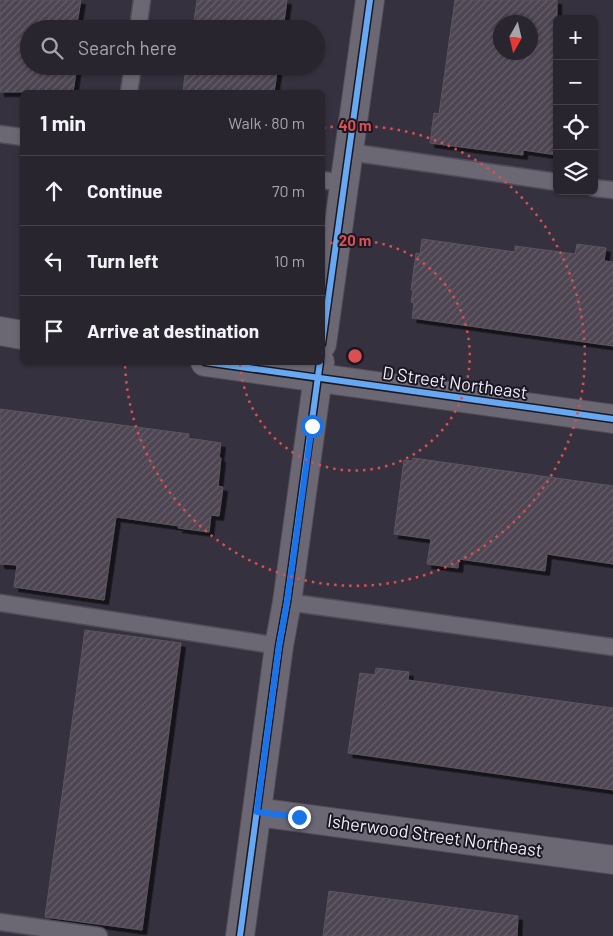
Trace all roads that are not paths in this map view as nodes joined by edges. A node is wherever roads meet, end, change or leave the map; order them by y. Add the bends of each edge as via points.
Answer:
1 (142, 0) edge
2 (370, 0) edge
3 (139, 20) edge
4 (131, 75) edge
5 (129, 90) edge
6 (0, 134) edge
7 (20, 137) edge
8 (350, 152) junction
9 (553, 181) edge
10 (334, 182) edge
11 (598, 188) edge
12 (613, 190) edge
13 (325, 304) edge
14 (0, 331) edge
15 (20, 335) edge
16 (243, 365) edge
17 (319, 371) edge
18 (613, 419) edge
19 (287, 602) junction
20 (0, 603) edge
21 (279, 646) junction
22 (613, 647) edge
23 (257, 812) junction
24 (613, 860) edge
25 (0, 922) edge
26 (99, 936) edge
27 (240, 936) edge

1 - 3 lane
2 - 8 main road
4 - 5 lane
6 - 7 lane
8 - 9 lane
8 - 10 main road
10 - 13 main road
11 - 12 lane
14 - 15 main road
16 - 17 main road, D Street Northeast
17 - 18 main road, D Street Northeast
17 - 19 main road
19 - 21 main road
19 - 22 lane
20 - 21 lane
21 - 23 main road
23 - 24 main road, Isherwood Street Northeast
23 - 27 main road
25 - 26 lane

